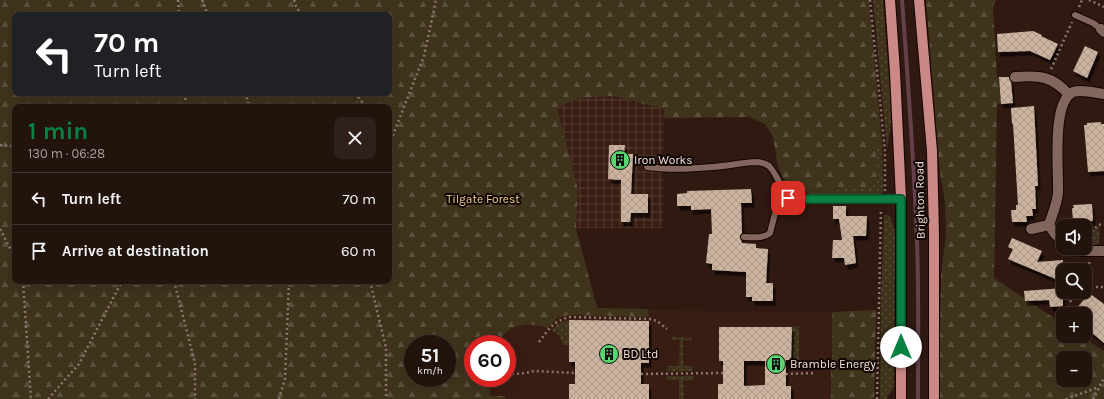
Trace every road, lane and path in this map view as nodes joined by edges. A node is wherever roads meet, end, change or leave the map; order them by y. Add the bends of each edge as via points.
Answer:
1 (178, 0) edge
2 (202, 0) edge
3 (294, 0) edge
4 (436, 0) edge
5 (890, 0) edge
6 (920, 0) edge
7 (1089, 0) edge
8 (1104, 7) edge
9 (179, 12) edge
10 (207, 12) edge
11 (299, 12) edge
12 (1075, 15) joint
13 (1103, 30) edge
14 (1015, 76) dead end
15 (1046, 78) junction
16 (1104, 94) edge
17 (1069, 95) junction
18 (357, 96) edge
19 (364, 104) edge
20 (392, 133) edge
21 (0, 145) edge
22 (12, 146) edge
23 (647, 167) dead end
24 (788, 198) junction
25 (901, 199) junction
26 (1104, 224) edge
27 (1049, 225) junction
28 (0, 229) edge
29 (1031, 229) dead end
30 (1092, 230) edge
31 (1056, 235) edge
32 (744, 237) dead end
33 (1104, 251) edge
34 (12, 252) edge
35 (1092, 252) edge
36 (23, 284) edge
37 (120, 284) edge
38 (175, 284) edge
39 (289, 284) edge
40 (371, 284) edge
41 (1092, 287) edge
42 (1104, 287) edge
43 (1072, 299) edge
44 (1070, 302) dead end
45 (667, 329) dead end
46 (539, 342) dead end
47 (575, 373) dead end
48 (723, 373) dead end
49 (815, 373) dead end
50 (516, 374) edge
51 (641, 374) dead end
52 (786, 374) dead end
53 (1104, 378) edge
54 (1099, 387) junction
55 (901, 395) edge
56 (31, 399) edge
57 (48, 399) edge
58 (195, 399) edge
59 (279, 399) edge
60 (386, 399) edge
61 (894, 399) edge
62 (934, 399) edge
63 (1066, 399) edge
64 (1093, 399) edge

1 - 9 path
2 - 10 path
3 - 11 path
4 - 20 path via 424,56
5 - 25 main road, Brighton Road
6 - 62 main road, Brighton Road via 932,151
7 - 8 path
12 - 13 lane
12 - 15 path
14 - 15 street
15 - 17 street via 1063,87
16 - 17 street via 1081,91
17 - 27 street via 1061,111 1057,195
18 - 19 path
21 - 22 path
23 - 24 lane via 685,169 763,163 769,166
24 - 25 lane
24 - 32 lane via 779,202 767,236
25 - 55 main road, Brighton Road
26 - 30 path via 1098,224
27 - 29 street
27 - 31 street
28 - 34 path
33 - 35 street
36 - 56 path
37 - 57 path via 80,364
38 - 58 path via 195,363
39 - 59 path via 285,379
40 - 60 path via 386,348
41 - 42 path
43 - 44 path
45 - 46 path via 650,319 570,317 555,323
47 - 50 path via 534,371
48 - 51 path
49 - 52 path
53 - 54 path
54 - 63 path
54 - 64 path
55 - 61 lane

